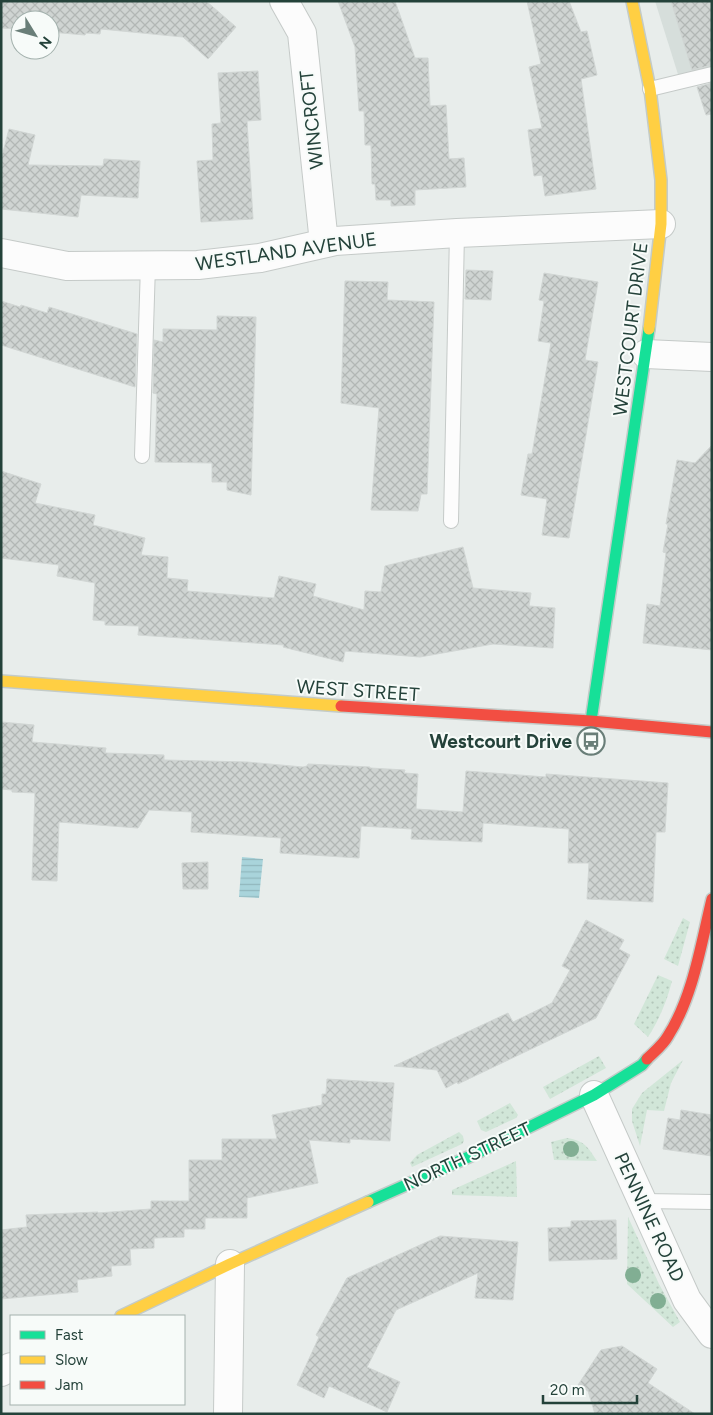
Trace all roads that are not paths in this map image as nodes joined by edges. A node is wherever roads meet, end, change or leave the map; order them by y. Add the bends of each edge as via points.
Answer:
1 (284, 1) edge
2 (632, 1) edge
3 (712, 74) edge
4 (650, 90) junction
5 (661, 224) junction
6 (456, 233) junction
7 (324, 243) junction
8 (1, 253) edge
9 (148, 265) junction
10 (646, 354) junction
11 (712, 357) edge
12 (142, 456) dead end
13 (451, 521) dead end
14 (1, 681) edge
15 (591, 721) junction
16 (712, 732) edge
17 (712, 899) edge
18 (594, 1095) junction
19 (643, 1200) junction
20 (712, 1202) edge
21 (230, 1264) junction
22 (123, 1315) edge
23 (712, 1334) edge
24 (228, 1414) edge

1 - 7 street, WINCROFT via 302,34
2 - 4 street, WESTCOURT DRIVE
3 - 4 lane
4 - 5 street, WESTCOURT DRIVE via 661,180
5 - 6 street, WESTLAND AVENUE
5 - 10 street, WESTCOURT DRIVE
6 - 7 street, WESTLAND AVENUE
6 - 13 lane
7 - 9 street, WESTLAND AVENUE via 260,258 198,265
8 - 9 street, WESTLAND AVENUE via 67,266
9 - 12 lane
10 - 11 street
10 - 15 street, WESTCOURT DRIVE
14 - 15 street, WEST STREET
15 - 16 street, WEST STREET
17 - 18 street, NORTH STREET via 682,1011 667,1038 642,1065
18 - 19 street, PENNINE ROAD
18 - 21 street, NORTH STREET via 473,1155
19 - 20 lane
19 - 23 street, PENNINE ROAD via 688,1300
21 - 22 street, NORTH STREET
21 - 24 street

